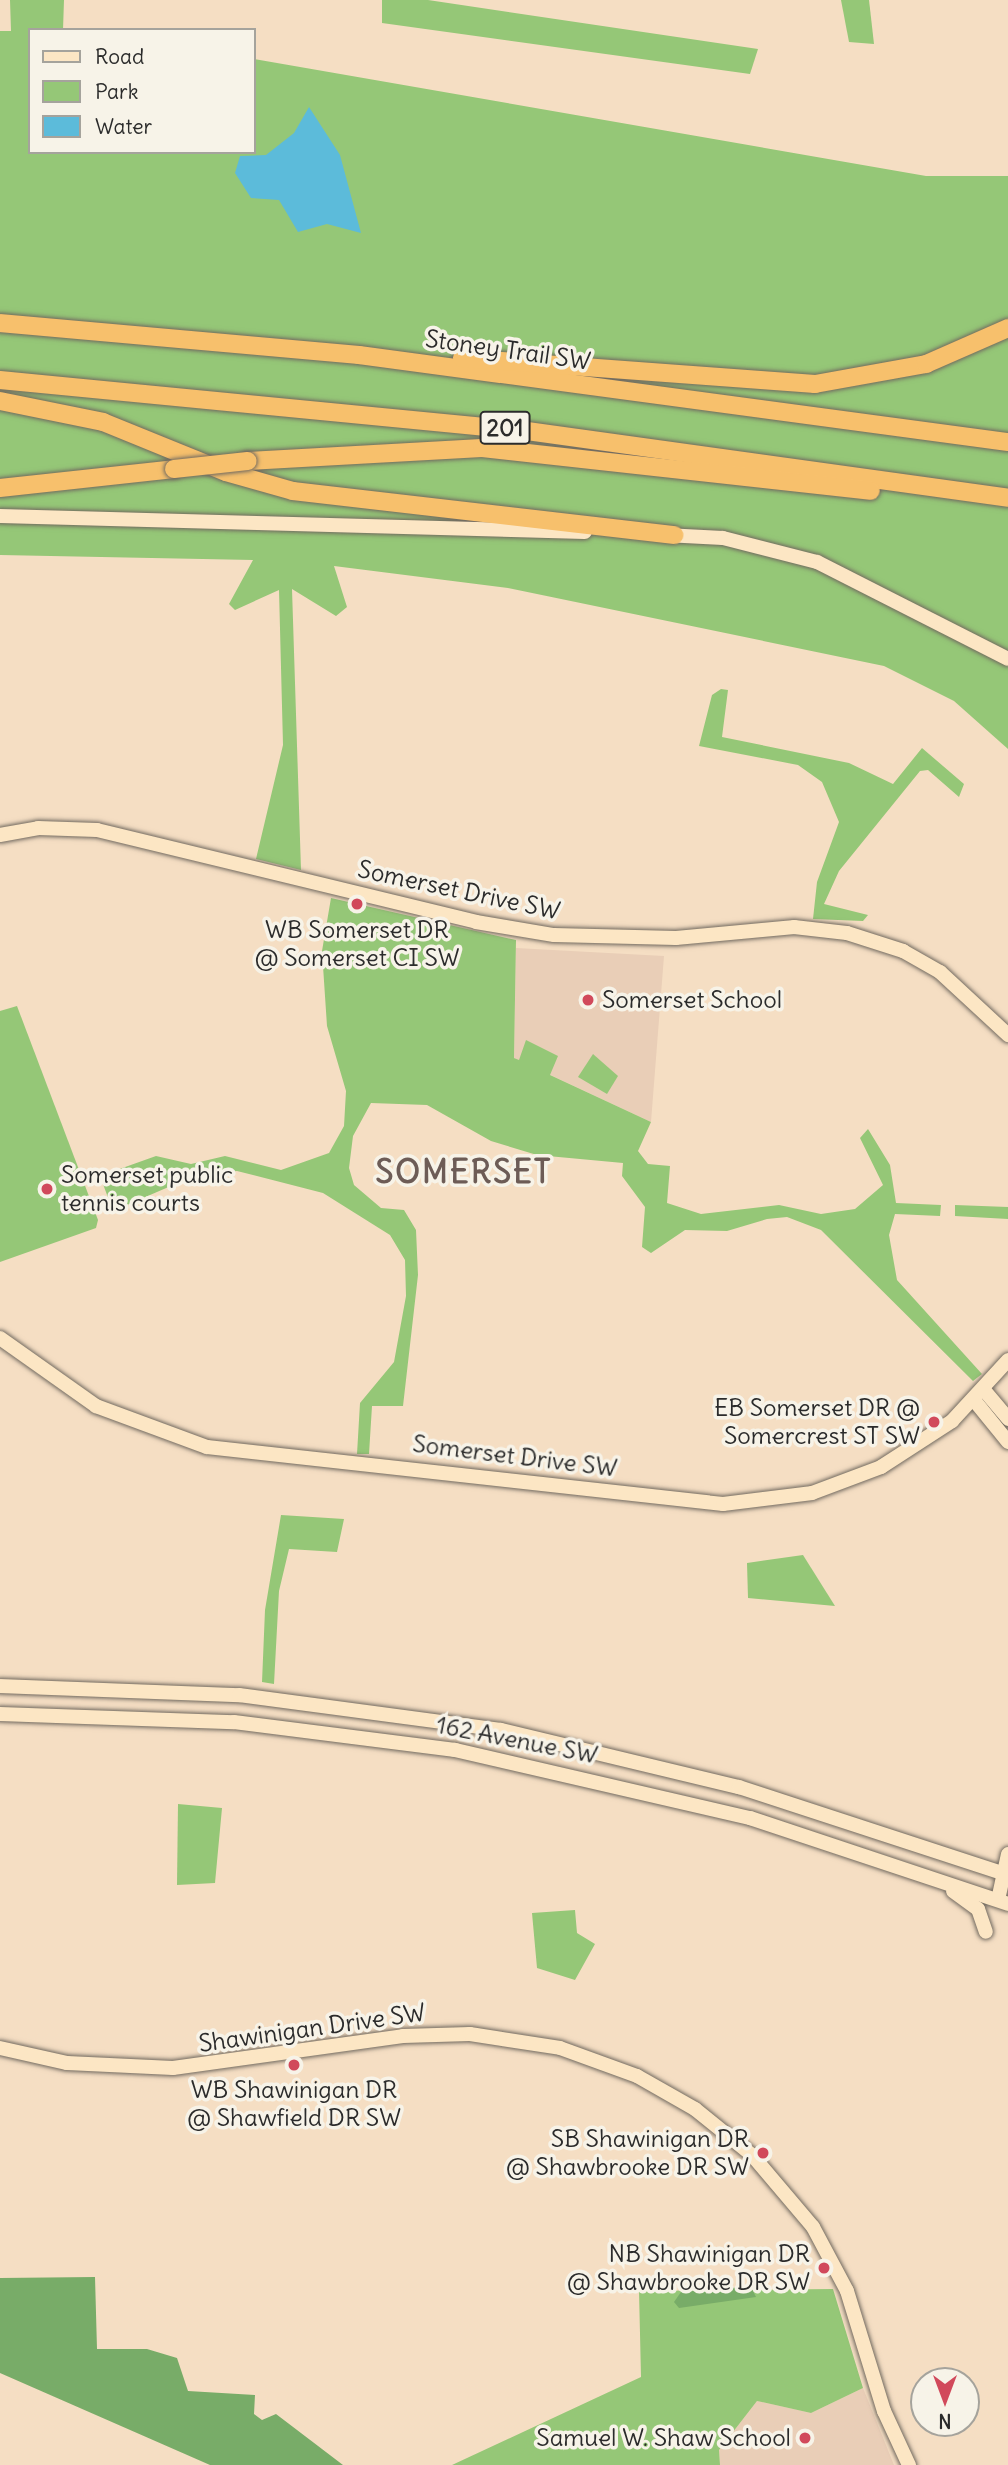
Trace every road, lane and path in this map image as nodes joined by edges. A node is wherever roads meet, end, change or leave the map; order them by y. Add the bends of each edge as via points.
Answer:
1 (0, 323) edge
2 (1008, 328) edge
3 (359, 355) junction
4 (0, 380) edge
5 (0, 401) edge
6 (1008, 442) edge
7 (0, 488) edge
8 (1008, 498) edge
9 (1008, 503) edge
10 (0, 516) edge
11 (674, 535) junction
12 (1008, 659) edge
13 (0, 835) edge
14 (1008, 1035) edge
15 (0, 1338) edge
16 (1008, 1360) edge
17 (979, 1395) junction
18 (1008, 1419) edge
19 (1008, 1442) edge
20 (0, 1686) edge
21 (0, 1714) edge
22 (1008, 1854) edge
23 (931, 1877) junction
24 (1006, 1878) edge
25 (1003, 1902) edge
26 (986, 1932) dead end
27 (0, 2048) edge
28 (909, 2465) edge

1 - 3 highway, Stoney Trail SW / 201
2 - 3 highway via 926,364 815,384
3 - 6 highway, Stoney Trail SW / 201
4 - 8 highway, 201 via 472,424
5 - 11 highway via 91,418 293,491
7 - 9 highway, bridge via 248,461 482,448
10 - 11 street via 347,521
11 - 12 street via 723,538 817,562
13 - 14 street, Somerset Drive SW via 38,828 97,830 541,933 632,939 794,927 846,933 940,972
15 - 17 street, Somerset Drive SW via 96,1406 207,1447 447,1469 697,1504 787,1499 851,1480 924,1442
16 - 17 street, Somerset Drive SW
17 - 18 street
17 - 19 street
20 - 24 street, 162 Avenue SW via 239,1695 501,1730 739,1787
21 - 23 street, 162 Avenue SW via 234,1722 455,1750 680,1799
22 - 24 street
23 - 25 street, 162 Avenue SW
23 - 26 street via 971,1902
24 - 25 street
27 - 28 street, Shawinigan Drive SW via 67,2063 186,2067 403,2036 470,2034 560,2048 637,2076 695,2109 752,2155 813,2227 847,2291 884,2410

